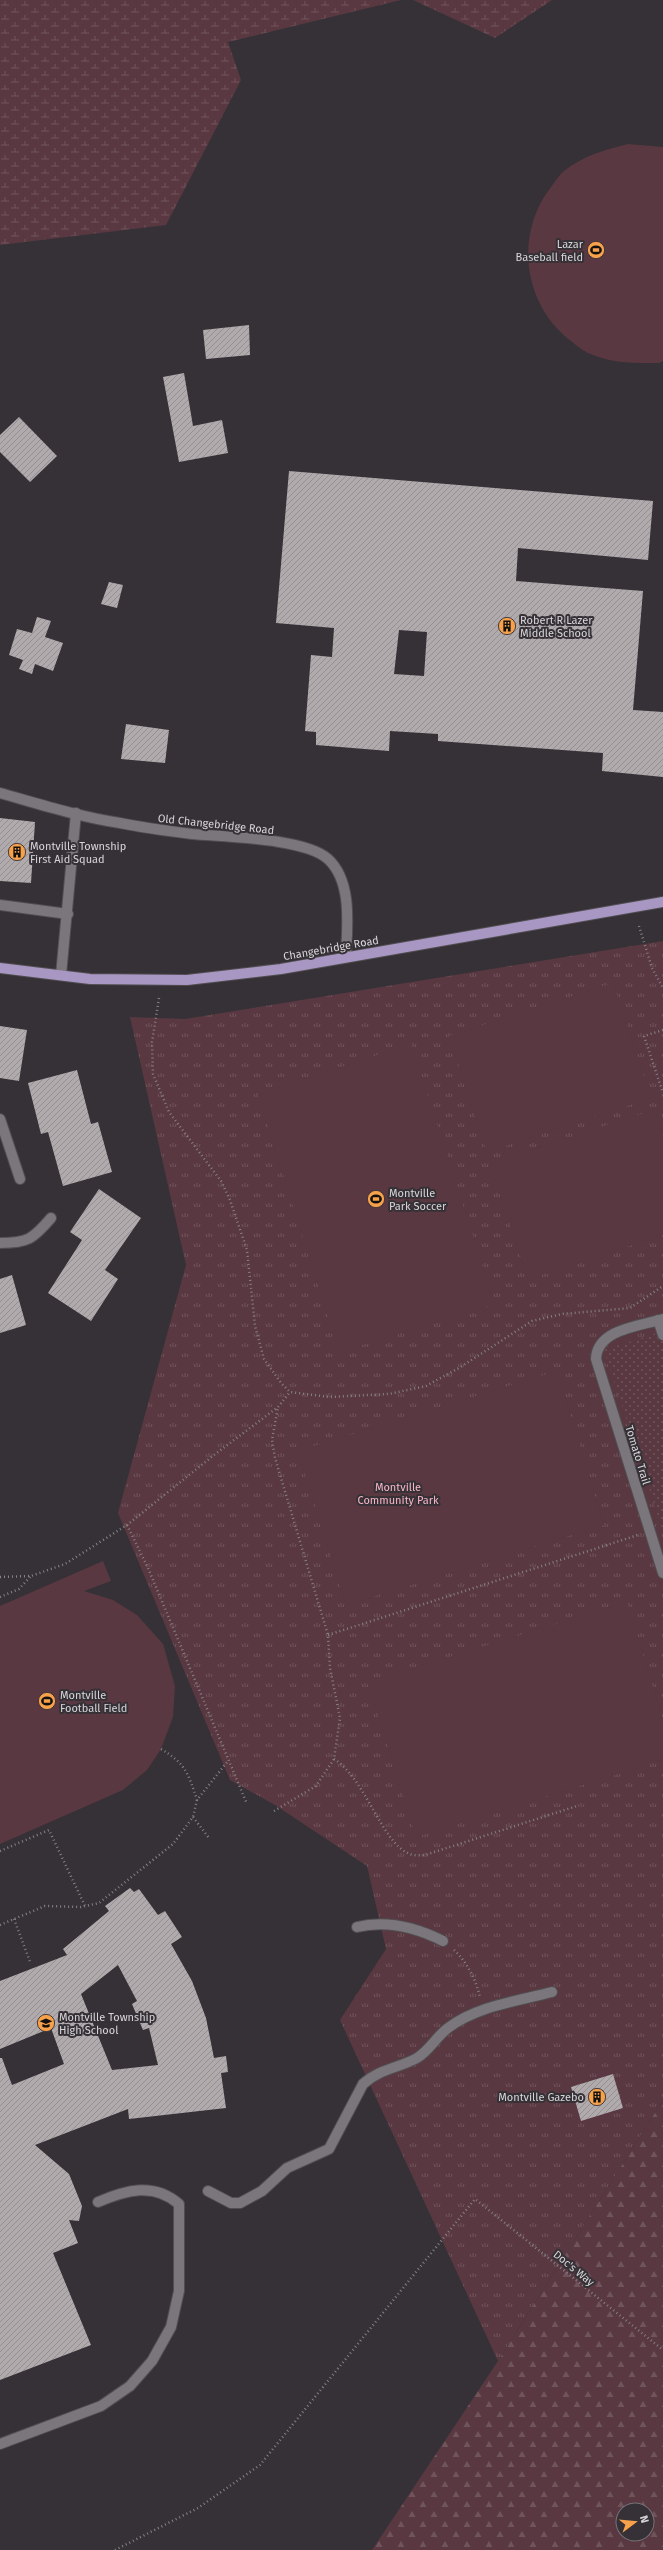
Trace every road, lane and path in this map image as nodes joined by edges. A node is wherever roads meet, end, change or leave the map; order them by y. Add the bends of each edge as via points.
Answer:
1 (0, 793) edge
2 (76, 813) junction
3 (663, 902) edge
4 (0, 905) edge
5 (68, 914) junction
6 (639, 926) dead end
7 (346, 957) junction
8 (0, 968) edge
9 (61, 975) junction
10 (663, 988) edge
11 (159, 998) dead end
12 (663, 1030) edge
13 (663, 1094) edge
14 (0, 1118) edge
15 (20, 1179) dead end
16 (51, 1218) dead end
17 (0, 1243) edge
18 (663, 1286) edge
19 (661, 1320) edge
20 (663, 1335) edge
21 (290, 1392) junction
22 (278, 1407) junction
23 (127, 1525) junction
24 (650, 1531) junction
25 (663, 1573) edge
26 (31, 1576) junction
27 (0, 1577) edge
28 (0, 1597) edge
29 (328, 1635) junction
30 (161, 1749) dead end
31 (334, 1759) junction
32 (228, 1760) junction
33 (197, 1800) junction
34 (247, 1804) dead end
35 (577, 1806) dead end
36 (274, 1811) dead end
37 (193, 1817) junction
38 (209, 1838) dead end
39 (0, 1851) edge
40 (85, 1906) junction
41 (14, 1919) junction
42 (0, 1925) edge
43 (357, 1927) dead end
44 (444, 1941) joint
45 (30, 1962) dead end
46 (552, 1992) dead end
47 (483, 2006) junction
48 (208, 2191) dead end
49 (98, 2202) dead end
50 (663, 2350) edge
51 (0, 2444) edge
52 (115, 2550) edge

1 - 2 street, Old Changebridge Road
2 - 5 street
2 - 7 street, Old Changebridge Road via 167,831 294,844 318,852 336,868 344,892 348,920
3 - 7 main road, Changebridge Road
4 - 5 street
5 - 9 street
6 - 10 path via 652,968
7 - 9 main road, Changebridge Road via 281,969 187,980 90,979
8 - 9 main road, Changebridge Road
11 - 21 path via 152,1042 153,1074 169,1112 221,1181 230,1200 247,1250 255,1326 264,1359
12 - 13 path via 644,1036
14 - 15 street
16 - 17 street via 35,1237 23,1243
18 - 21 path via 630,1308 562,1314 532,1320 459,1368 426,1386 389,1394 329,1398
19 - 20 street
19 - 24 street, Tomato Trail via 609,1336 599,1345 596,1359
21 - 22 path
22 - 23 path
22 - 29 path via 272,1440 275,1458
23 - 26 path via 65,1564
23 - 32 path via 148,1568
24 - 25 street, Tomato Trail
24 - 29 path
26 - 27 path
26 - 28 path via 19,1589
29 - 31 path via 330,1668 340,1718
30 - 33 path via 179,1760 189,1776
31 - 35 path via 345,1765 374,1806 393,1843 410,1854 425,1855
31 - 36 path via 316,1786
32 - 33 path
32 - 34 path
33 - 37 path
37 - 38 path
37 - 40 path via 173,1844 99,1903
39 - 40 path via 48,1830
40 - 41 path via 45,1906
41 - 42 path
41 - 45 path
43 - 44 street via 372,1923 395,1925 427,1933
44 - 47 path via 468,1968 477,1984
46 - 47 street
47 - 48 street via 447,2028 416,2058 372,2076 363,2084 339,2135 329,2150 287,2168 262,2190 240,2203 232,2203
49 - 51 street via 122,2192 150,2190 168,2194 180,2204 179,2291 170,2327 152,2361 130,2386 101,2406
50 - 52 path, Doc's Way via 476,2199 260,2465 198,2508

